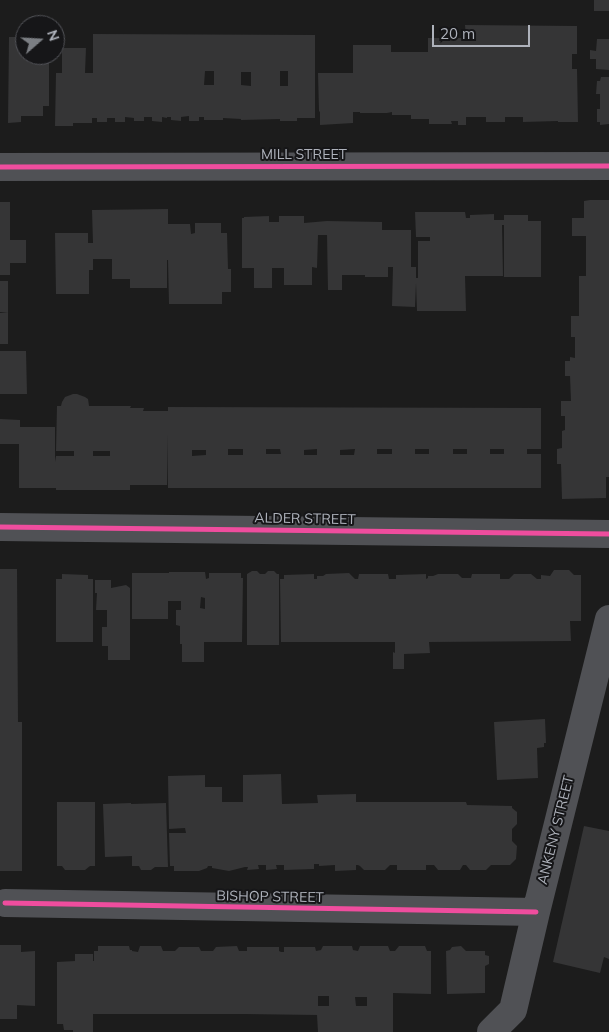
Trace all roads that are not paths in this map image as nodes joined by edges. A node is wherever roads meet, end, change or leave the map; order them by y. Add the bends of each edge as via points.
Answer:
1 (0, 166) edge
2 (609, 166) edge
3 (0, 527) edge
4 (609, 534) edge
5 (609, 620) edge
6 (4, 903) dead end
7 (536, 912) junction
8 (491, 1032) edge

1 - 2 street, MILL STREET
3 - 4 street, ALDER STREET
5 - 7 street, ANKENY STREET
6 - 7 street, BISHOP STREET
7 - 8 street, ANKENY STREET via 513,1010

